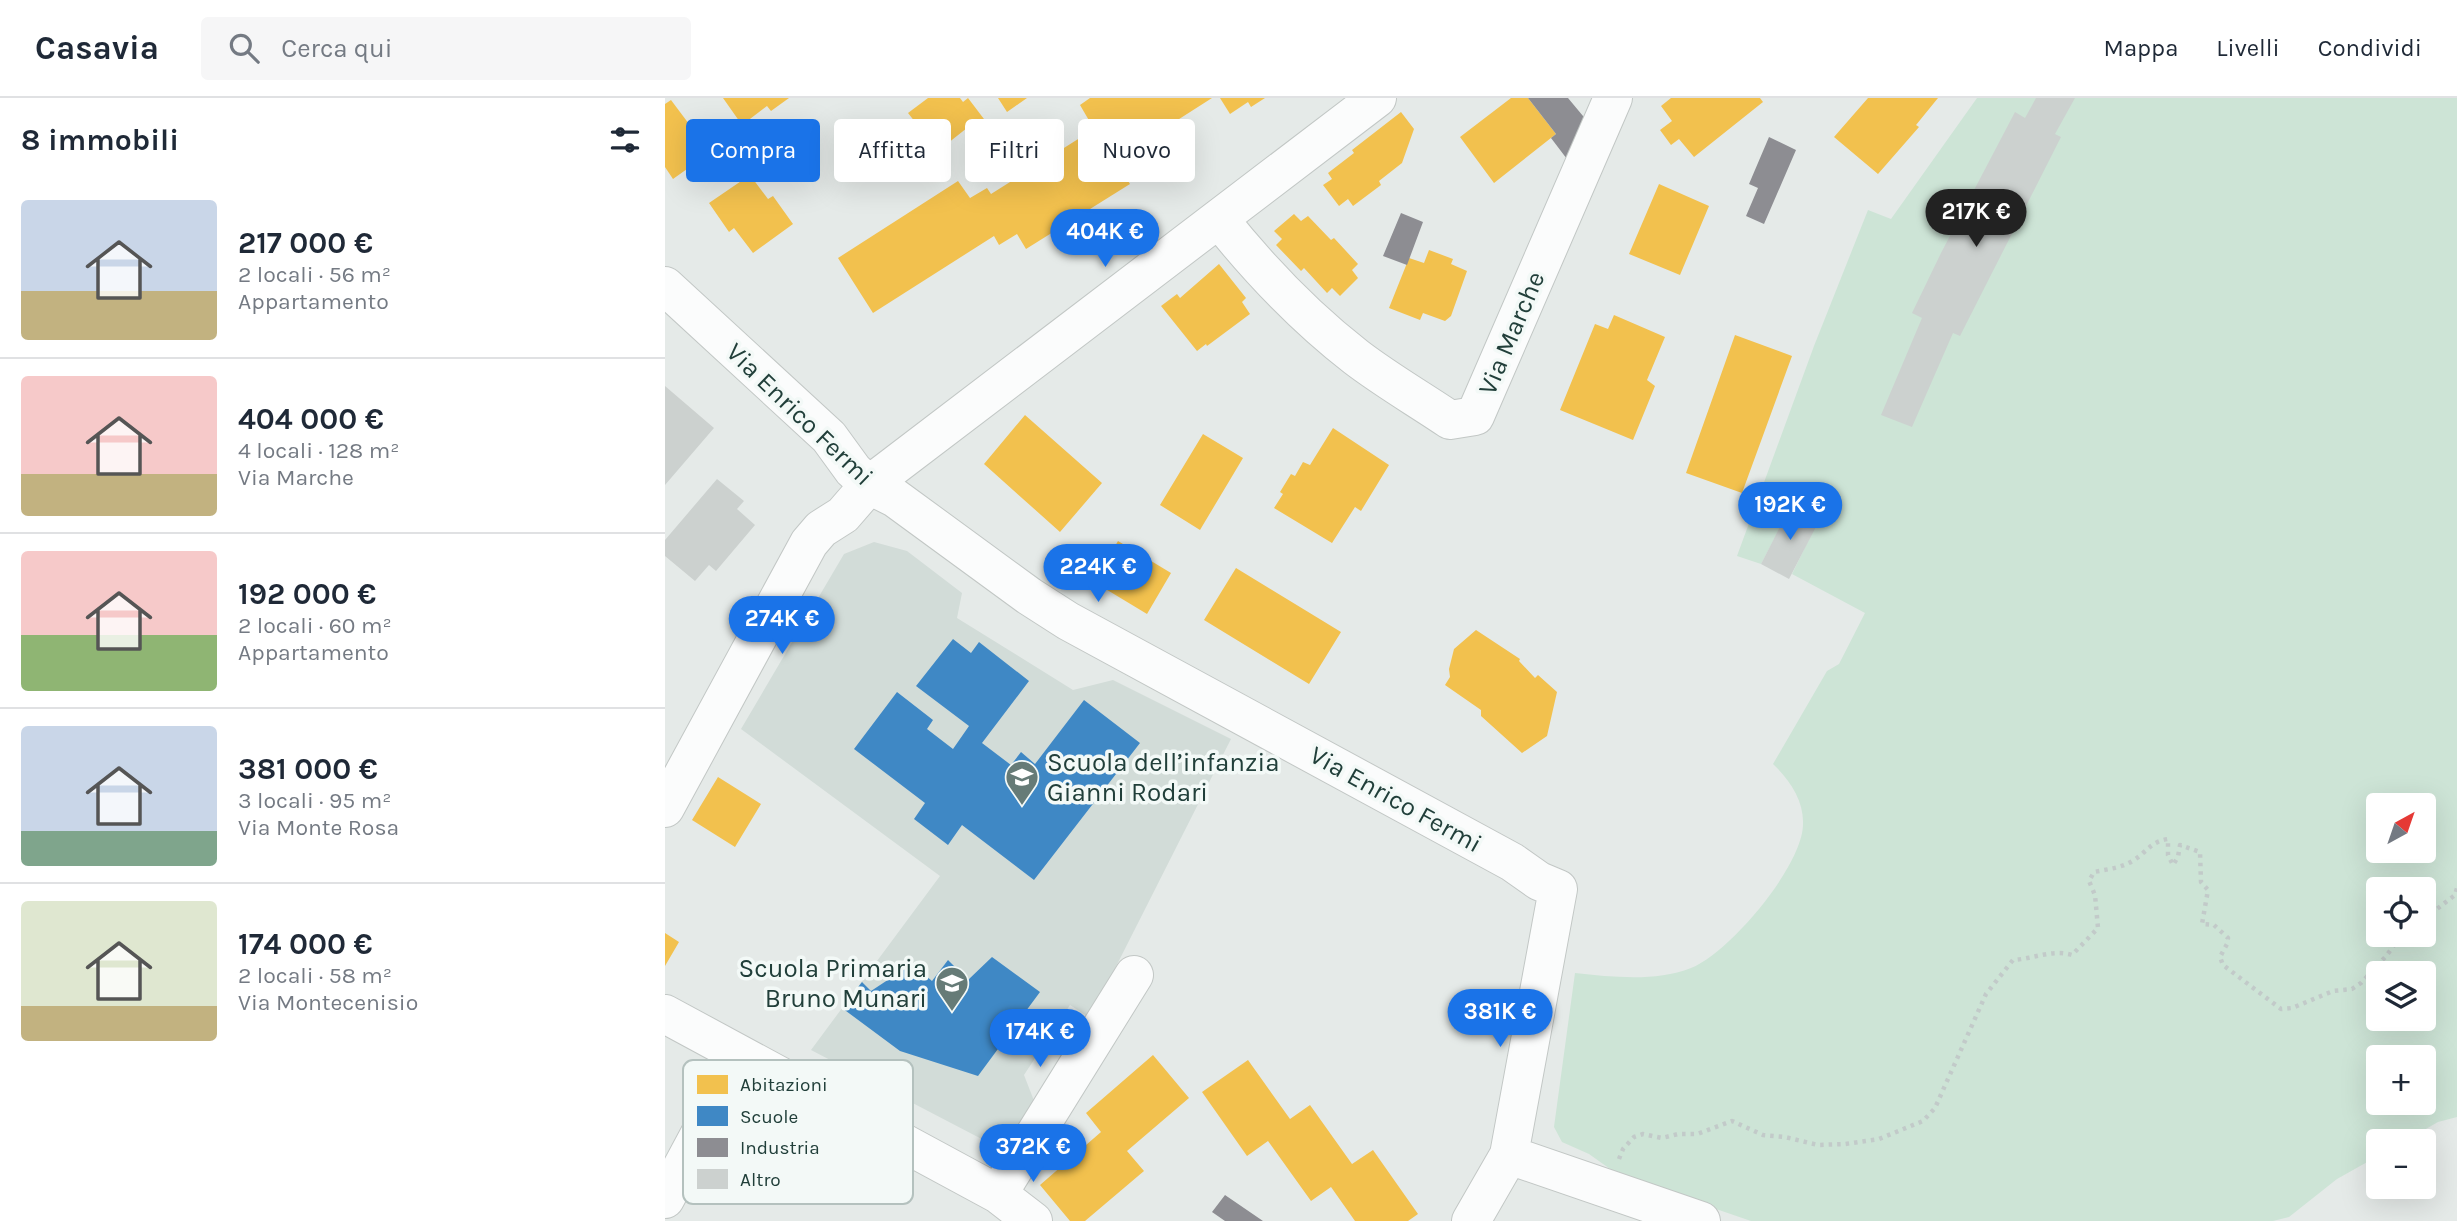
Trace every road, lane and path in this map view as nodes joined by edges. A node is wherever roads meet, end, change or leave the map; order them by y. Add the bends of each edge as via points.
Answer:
1 (1377, 98) edge
2 (1613, 98) edge
3 (1219, 219) junction
4 (665, 286) edge
5 (869, 485) junction
6 (665, 808) edge
7 (2457, 888) edge
8 (2436, 911) edge
9 (2393, 947) edge
10 (1134, 975) dead end
11 (665, 1014) edge
12 (750, 1060) edge
13 (913, 1148) edge
14 (1509, 1155) junction
15 (683, 1165) edge
16 (1612, 1191) junction
17 (998, 1194) junction
18 (665, 1199) edge
19 (1033, 1221) edge
20 (1471, 1221) edge
21 (1701, 1221) edge

1 - 3 street
2 - 3 street, Via Marche via 1475,416 1451,420 1357,358 1324,331
3 - 5 street
4 - 5 street, Via Enrico Fermi via 829,437
5 - 6 street via 810,543
5 - 14 street, Via Enrico Fermi via 895,498 1068,621 1558,889
7 - 8 path
9 - 16 path via 2352,989 2333,990 2281,1009 2223,965 2220,957 2228,938 2214,925 2202,925 2207,890 2201,882 2200,852 2180,845 2173,865 2168,839 2156,841 2135,860 2094,872 2089,881 2098,928 2072,955 2058,951 2013,960 2002,973 1986,994 1940,1099 1923,1121 1879,1139 1845,1144 1818,1145 1763,1135 1732,1121 1697,1134 1663,1138 1643,1134 1623,1149
10 - 17 street
11 - 12 street
13 - 17 street
14 - 16 street
14 - 20 street
15 - 18 street
16 - 21 street
17 - 19 street

